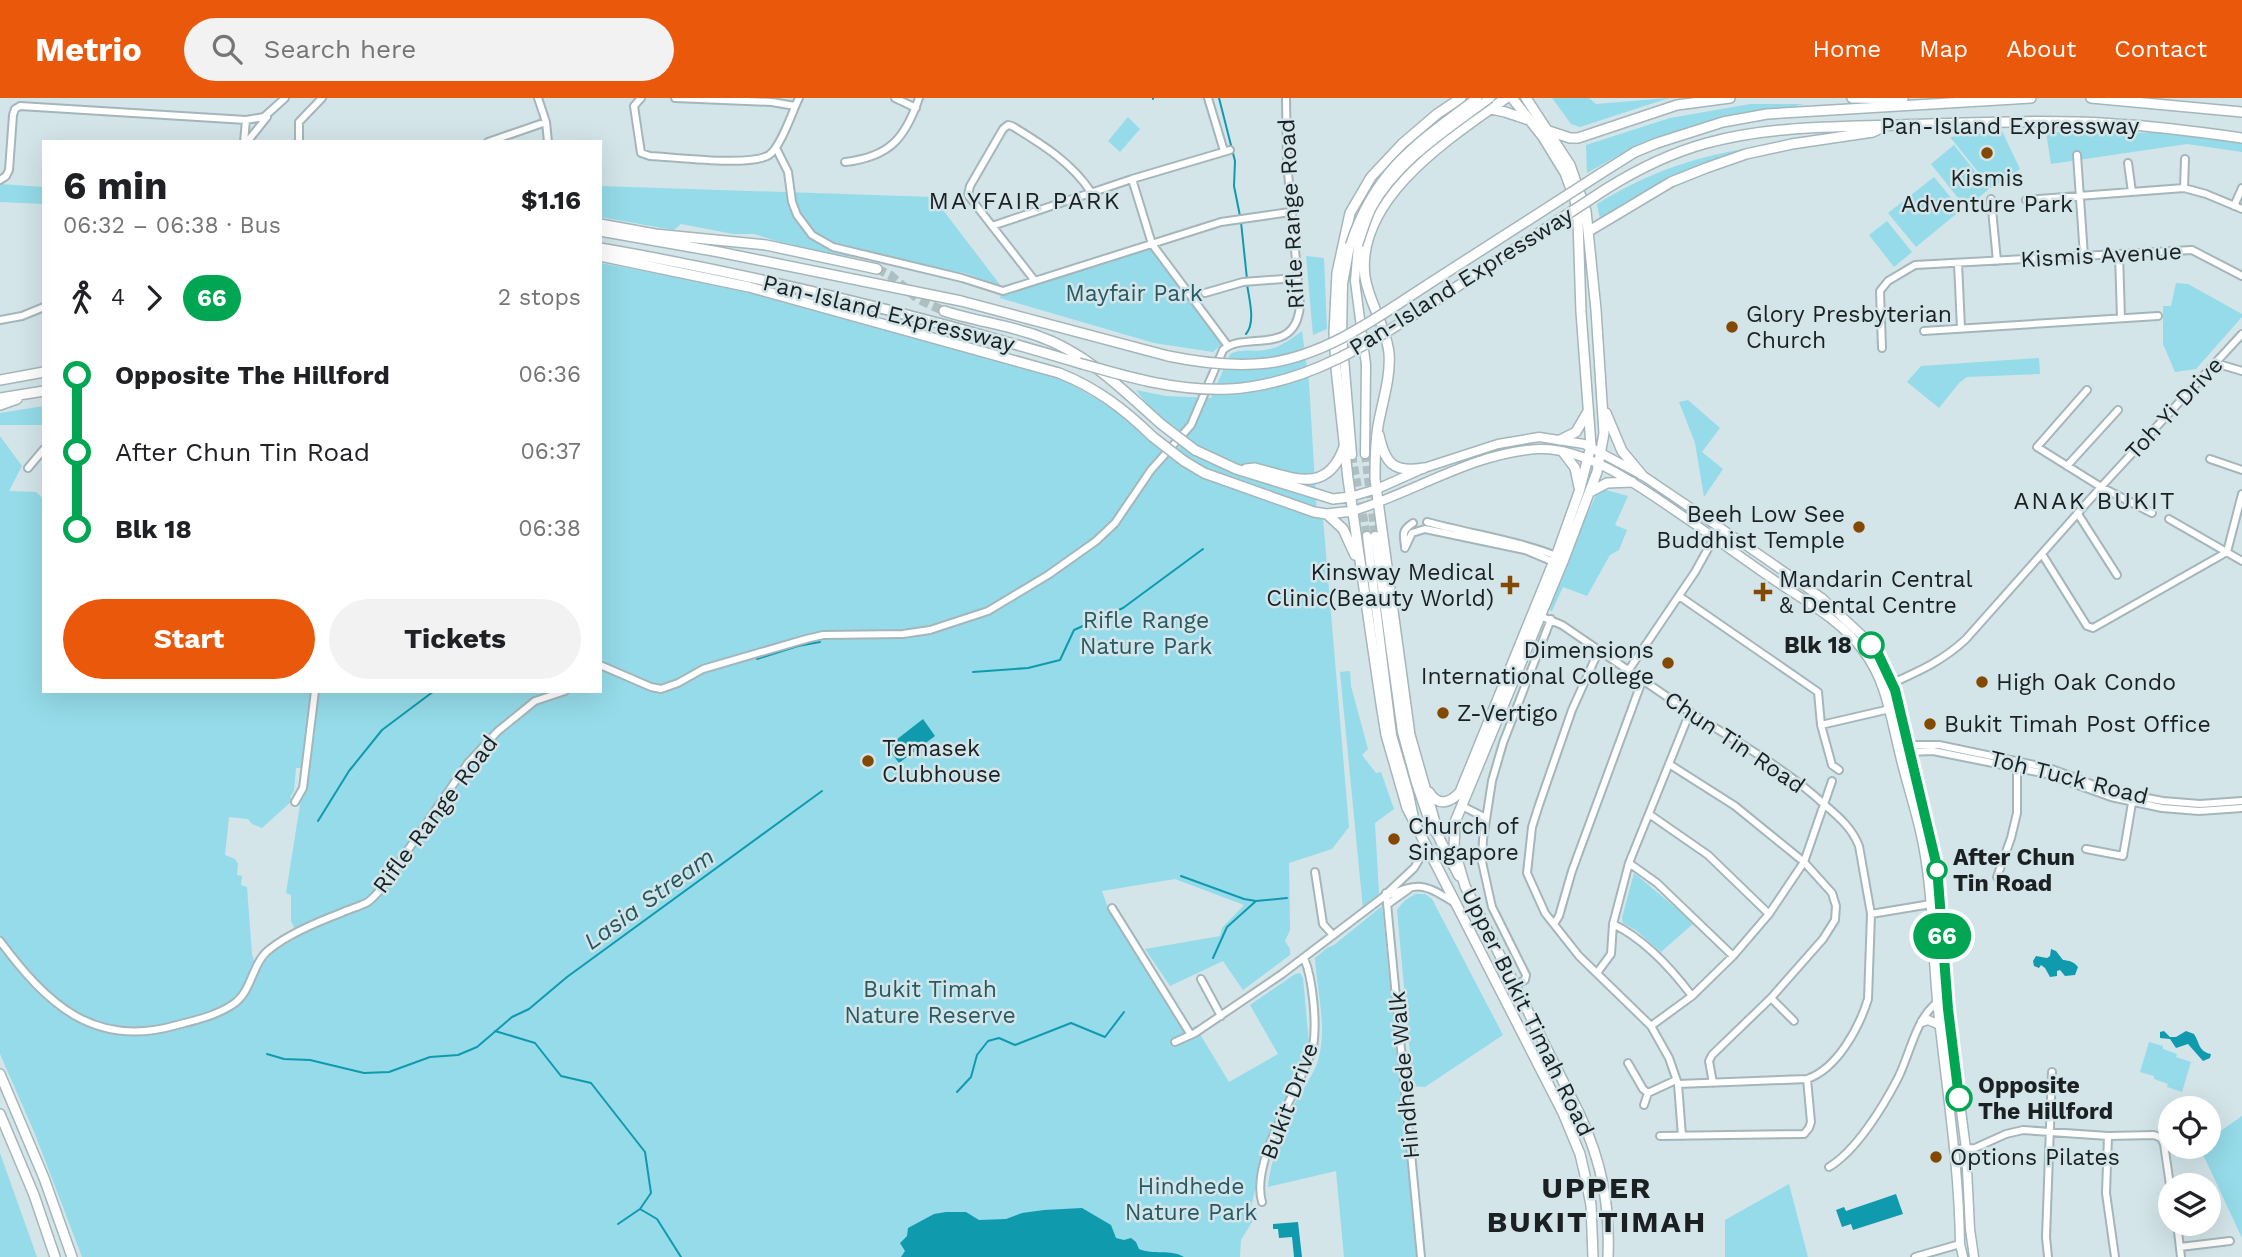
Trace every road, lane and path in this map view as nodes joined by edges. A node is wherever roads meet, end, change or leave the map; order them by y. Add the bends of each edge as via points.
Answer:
1 (285, 98) edge
2 (322, 98) edge
3 (538, 98) edge
4 (641, 98) edge
5 (675, 98) edge
6 (799, 98) edge
7 (895, 98) edge
8 (919, 98) edge
9 (1208, 98) edge
10 (1286, 98) edge
11 (1461, 98) edge
12 (1477, 98) edge
13 (1490, 98) edge
14 (1509, 98) edge
15 (1526, 98) edge
16 (1537, 98) edge
17 (1730, 98) edge
18 (1852, 98) edge
19 (2031, 98) edge
20 (2091, 98) edge
21 (721, 99) edge
22 (1451, 101) edge
23 (1920, 104) junction
24 (795, 106) junction
25 (916, 108) junction
26 (1491, 109) junction
27 (273, 110) junction
28 (2242, 112) edge
29 (1533, 117) junction
30 (246, 120) junction
31 (546, 122) junction
32 (1471, 124) junction
33 (1884, 125) junction
34 (1549, 131) junction
35 (2242, 138) edge
36 (246, 140) edge
37 (248, 140) edge
38 (299, 140) edge
39 (494, 140) edge
40 (548, 140) edge
41 (776, 148) junction
42 (2077, 155) dead end
43 (2185, 159) dead end
44 (845, 162) dead end
45 (2128, 163) dead end
46 (1132, 179) junction
47 (0, 180) edge
48 (2184, 188) junction
49 (2242, 188) edge
50 (1091, 192) junction
51 (2132, 192) junction
52 (2080, 196) junction
53 (1991, 199) dead end
54 (2026, 200) dead end
55 (2234, 205) junction
56 (2242, 209) edge
57 (1290, 212) junction
58 (602, 224) edge
59 (992, 226) junction
60 (602, 231) edge
61 (1589, 231) junction
62 (1152, 244) junction
63 (1354, 245) junction
64 (602, 248) edge
65 (2119, 254) junction
66 (602, 256) edge
67 (2084, 256) junction
68 (1997, 261) junction
69 (1958, 263) junction
70 (877, 269) tunnel mouth
71 (2242, 276) edge
72 (1297, 278) junction
73 (1034, 281) junction
74 (1205, 293) dead end
75 (42, 308) edge
76 (944, 311) tunnel mouth
77 (2158, 316) dead end
78 (2121, 318) junction
79 (0, 320) edge
80 (1961, 328) junction
81 (1924, 331) dead end
82 (2242, 334) edge
83 (1228, 346) junction
84 (1882, 348) dead end
85 (2215, 363) junction
86 (2242, 371) edge
87 (42, 372) edge
88 (0, 380) edge
89 (2087, 390) dead end
90 (42, 391) edge
91 (22, 396) junction
92 (0, 398) edge
93 (0, 405) edge
94 (1603, 405) junction
95 (2118, 410) dead end
96 (1588, 411) junction
97 (1378, 426) junction
98 (1560, 440) junction
99 (1344, 445) junction
100 (1591, 446) junction
101 (42, 451) edge
102 (1601, 451) junction
103 (1563, 452) junction
104 (1365, 454) tunnel mouth
105 (1352, 455) tunnel mouth
106 (2210, 459) dead end
107 (1589, 460) junction
108 (1598, 465) junction
109 (2067, 466) junction
110 (28, 468) dead end
111 (1424, 468) junction
112 (1236, 469) junction
113 (2242, 470) edge
114 (1642, 475) junction
115 (1632, 482) junction
116 (2101, 486) junction
117 (1377, 489) junction
118 (1579, 492) junction
119 (1590, 492) junction
120 (2242, 494) edge
121 (1350, 497) junction
122 (1378, 504) junction
123 (1353, 512) junction
124 (2152, 513) dead end
125 (1327, 514) junction
126 (2078, 514) junction
127 (2169, 519) dead end
128 (1427, 522) dead end
129 (1413, 523) dead end
130 (1714, 538) junction
131 (2227, 552) junction
132 (2042, 554) junction
133 (1559, 561) junction
134 (2242, 561) edge
135 (1360, 570) junction
136 (2117, 575) dead end
137 (1679, 596) junction
138 (1540, 616) junction
139 (1551, 619) junction
140 (1599, 650) junction
141 (602, 666) edge
142 (1628, 671) junction
143 (1642, 681) junction
144 (1892, 683) junction
145 (1883, 687) junction
146 (315, 693) edge
147 (559, 693) edge
148 (1890, 709) junction
149 (1690, 712) junction
150 (1821, 725) junction
151 (1909, 749) junction
152 (1898, 750) junction
153 (1669, 765) junction
154 (2017, 765) junction
155 (1839, 769) dead end
156 (1423, 781) junction
157 (1832, 781) dead end
158 (2242, 801) edge
159 (295, 802) dead end
160 (2132, 803) junction
161 (1825, 805) junction
162 (1462, 806) junction
163 (2242, 808) edge
164 (1488, 810) junction
165 (1477, 812) junction
166 (1648, 814) junction
167 (1486, 818) junction
168 (1414, 821) junction
169 (1440, 840) junction
170 (1424, 842) junction
171 (2085, 849) dead end
172 (1804, 862) junction
173 (1629, 863) junction
174 (1315, 872) dead end
175 (1997, 877) dead end
176 (1465, 886) junction
177 (1386, 898) junction
178 (1457, 904) junction
179 (1931, 904) junction
180 (1112, 908) dead end
181 (1769, 914) junction
182 (1871, 914) junction
183 (1554, 924) junction
184 (1613, 924) junction
185 (1333, 935) junction
186 (0, 941) edge
187 (1733, 956) junction
188 (1304, 958) junction
189 (1597, 974) junction
190 (1201, 979) dead end
191 (1515, 985) junction
192 (1692, 996) junction
193 (1947, 997) junction
194 (1771, 998) junction
195 (1937, 1002) junction
196 (1221, 1016) junction
197 (1794, 1021) dead end
198 (1922, 1022) junction
199 (1940, 1025) junction
200 (1650, 1026) junction
201 (1192, 1035) junction
202 (1175, 1042) dead end
203 (1628, 1063) dead end
204 (2052, 1072) dead end
205 (0, 1074) edge
206 (1807, 1079) junction
207 (1677, 1082) junction
208 (1713, 1083) junction
209 (1647, 1093) junction
210 (1644, 1105) dead end
211 (0, 1114) edge
212 (1962, 1116) junction
213 (1951, 1118) junction
214 (2050, 1132) junction
215 (1661, 1136) dead end
216 (1682, 1136) junction
217 (2108, 1136) junction
218 (1961, 1149) junction
219 (1829, 1167) dead end
220 (2168, 1173) edge
221 (1604, 1184) junction
222 (1589, 1197) junction
223 (1262, 1202) dead end
224 (2179, 1236) edge
225 (2231, 1241) dead end
226 (1960, 1244) junction
227 (2180, 1247) junction
228 (55, 1257) edge
229 (72, 1257) edge
230 (1421, 1257) edge
231 (1593, 1257) edge
232 (1608, 1257) edge
233 (1915, 1257) edge
234 (1963, 1257) edge
235 (1974, 1257) edge
236 (2048, 1257) edge
237 (2115, 1257) edge
238 (2181, 1257) edge

1 - 27 street
2 - 38 street via 299,122
3 - 31 street
4 - 41 street via 634,107 644,155 747,160 769,155
5 - 21 street
6 - 24 street
7 - 25 street
8 - 25 street
9 - 46 street via 1227,151
10 - 57 street, Rifle Range Road
11 - 22 highway
12 - 63 main road, bridge via 1397,161 1365,205
13 - 63 main road, bridge via 1402,168 1371,210
14 - 26 highway
14 - 29 highway, Upper Bukit Timah Road
15 - 29 highway, Upper Bukit Timah Road
16 - 29 highway
17 - 34 highway via 1677,105 1578,138
18 - 23 highway
19 - 23 highway, Pan-Island Expressway
20 - 28 highway, Pan-Island Expressway
21 - 24 street
22 - 32 highway via 1464,110
22 - 99 highway via 1371,177 1346,221 1338,260 1334,332
23 - 60 highway, Pan-Island Expressway, bridge via 1767,114 1657,143 1635,152 1367,324 1316,350 1270,363 1227,365 1168,356 961,301
24 - 41 street
25 - 44 street via 895,144
26 - 29 highway
26 - 32 highway
27 - 30 street
27 - 37 street
29 - 34 highway, Upper Bukit Timah Road
29 - 96 highway, Upper Bukit Timah Road via 1563,170 1578,221
30 - 36 street
30 - 47 street via 20,106 13,115 9,170
31 - 39 street
31 - 40 street
32 - 97 highway via 1398,187 1379,214 1367,245 1366,281 1389,353
33 - 35 highway, Pan-Island Expressway via 2112,123
33 - 61 highway via 1873,132 1792,144 1706,168 1671,182
33 - 64 highway, Pan-Island Expressway, bridge via 1774,130 1709,142 1644,166 1389,331 1341,357 1285,379 1230,389 1128,377 962,328
34 - 61 highway, Upper Bukit Timah Road via 1577,181
41 - 73 street via 788,172 794,209 806,229 821,241 996,291
42 - 52 street
43 - 48 street
45 - 51 street
46 - 50 street
46 - 62 street
48 - 51 street
48 - 55 street
49 - 55 street
50 - 59 street
50 - 59 street via 1068,164 1008,125 968,192
51 - 52 street
52 - 54 street
52 - 67 street
53 - 68 street, Kismis Avenue
55 - 56 street
57 - 62 street via 1234,219
57 - 72 street, Rifle Range Road
58 - 70 highway via 765,245
59 - 73 street
61 - 94 highway, Upper Bukit Timah Road
62 - 73 street
62 - 83 street
63 - 104 main road via 1366,365
63 - 105 main road via 1343,284 1342,334
65 - 67 street, Kismis Avenue
65 - 71 street, Kismis Avenue via 2194,250
65 - 78 street
66 - 125 highway, bridge via 748,287 1059,373 1113,401 1204,473
67 - 68 street, Kismis Avenue
68 - 69 street, Kismis Avenue
69 - 80 street
69 - 84 street, Kismis Avenue via 1914,265 1883,285 1879,299
72 - 74 street via 1243,282
72 - 83 street, Rifle Range Road via 1300,313 1288,332 1267,341
75 - 79 street
76 - 112 highway, bridge via 1036,335 1067,348 1195,450
77 - 78 street
78 - 80 street
80 - 81 street
82 - 85 street, Toh Yi Drive
83 - 141 street via 1191,425 1109,530 1001,604 930,630 806,639 703,669 662,689
85 - 86 street
85 - 116 street, Toh Yi Drive
87 - 88 highway
89 - 109 street via 2037,446
90 - 91 highway
91 - 92 highway
91 - 93 highway
94 - 102 highway, Upper Bukit Timah Road
94 - 114 highway via 1622,451
95 - 109 street
96 - 98 highway via 1576,432
96 - 100 highway, Upper Bukit Timah Road
97 - 111 highway via 1388,461 1404,470
97 - 117 highway
98 - 100 main road
98 - 111 main road via 1519,439
99 - 112 highway via 1328,470 1307,481 1255,468
99 - 121 highway
100 - 102 main road
100 - 107 highway, Upper Bukit Timah Road
101 - 110 street
102 - 108 highway, Upper Bukit Timah Road
102 - 114 main road
103 - 107 main road
103 - 118 highway via 1575,468
103 - 122 main road via 1539,449 1507,454 1447,473
106 - 113 street
107 - 108 main road
107 - 118 highway, Upper Bukit Timah Road
108 - 115 main road
108 - 119 highway, Upper Bukit Timah Road
109 - 116 street
111 - 117 main road
112 - 121 highway via 1333,499
114 - 144 main road via 1822,598 1867,640
115 - 119 highway via 1607,483
115 - 130 main road
116 - 124 street
116 - 126 street, Toh Yi Drive
117 - 121 main road
117 - 122 highway
118 - 133 highway, Upper Bukit Timah Road
119 - 133 highway, Upper Bukit Timah Road
120 - 131 street
121 - 123 highway
122 - 123 main road
122 - 156 highway via 1410,735
123 - 125 highway
123 - 135 highway
125 - 135 highway via 1343,529
126 - 132 street, Toh Yi Drive
126 - 136 street
127 - 131 street
128 - 133 street via 1509,540
129 - 133 street via 1403,534 1405,548 1414,531 1425,529
130 - 137 street
130 - 145 main road via 1838,625 1863,651
131 - 132 street via 2093,628 2087,626
131 - 134 street
132 - 144 street, Toh Yi Drive via 1954,650
133 - 138 highway, Upper Bukit Timah Road
133 - 156 highway, Upper Bukit Timah Road via 1460,792 1452,800 1438,802
135 - 168 highway, Upper Bukit Timah Road via 1386,735
137 - 142 street
137 - 150 street via 1818,692
138 - 139 street, Chun Tin Road
138 - 162 highway, Upper Bukit Timah Road
139 - 140 street, Chun Tin Road
139 - 164 street via 1503,743
140 - 142 street, Chun Tin Road
140 - 183 street via 1572,710 1530,836 1527,873
142 - 143 street, Chun Tin Road
143 - 149 street, Chun Tin Road
143 - 183 street
144 - 145 street, Toh Yi Drive
144 - 151 main road
145 - 148 main road
146 - 159 street via 303,788
147 - 186 street, Rifle Range Road via 535,701 468,763 382,889 367,903 271,947 257,963 243,995 220,1011 141,1033 97,1027 44,993
148 - 150 street
148 - 152 main road
149 - 153 street
149 - 161 street, Chun Tin Road via 1767,759
150 - 155 street via 1832,765
151 - 152 street, Toh Tuck Road
151 - 154 street, Toh Tuck Road via 1939,745
151 - 193 main road via 1937,867
152 - 179 main road via 1923,841
153 - 166 street
153 - 172 street via 1735,806
154 - 158 street, Toh Tuck Road via 2049,768 2133,796 2195,804
154 - 160 street, Toh Tuck Road
154 - 175 street via 2017,813
156 - 169 highway
157 - 161 street
160 - 163 street, Toh Tuck Road via 2193,811
160 - 171 street, Toh Tuck Road via 2123,856
161 - 172 street
161 - 182 street, Chun Tin Road via 1856,837
162 - 165 street
162 - 176 highway, Upper Bukit Timah Road via 1454,839
164 - 165 street
164 - 167 street
165 - 167 street
166 - 173 street
166 - 181 street via 1709,855
167 - 191 street via 1485,883 1492,907 1527,975
168 - 169 main road via 1392,735 1371,536 1402,732 1431,827
168 - 170 highway, Upper Bukit Timah Road
169 - 176 highway
170 - 177 street via 1414,868
170 - 178 highway, Upper Bukit Timah Road
172 - 181 street
172 - 194 street via 1832,892 1835,920
173 - 184 street
173 - 187 street via 1657,883
174 - 185 street via 1323,924
176 - 191 highway, Upper Bukit Timah Road
177 - 178 street via 1402,888 1426,887
177 - 185 street
177 - 230 street, Hindhede Walk
178 - 222 highway, Upper Bukit Timah Road via 1563,1113 1580,1154
179 - 182 street
179 - 195 main road
180 - 201 street
181 - 187 street
182 - 206 street, Chun Tin Road via 1864,1012 1838,1057 1820,1075
183 - 189 street
184 - 189 street via 1611,954
184 - 192 street via 1630,932
185 - 188 street
187 - 192 street
188 - 196 street
188 - 223 street, Bukit Drive via 1315,1037 1267,1153
189 - 200 street
190 - 196 street
191 - 221 highway, Upper Bukit Timah Road via 1584,1123
192 - 200 street
193 - 195 street
193 - 212 main road
194 - 197 street
194 - 208 street via 1712,1055
195 - 198 street
195 - 199 main road
196 - 201 street
198 - 199 main road
198 - 219 street via 1898,1077 1862,1135
199 - 213 main road
200 - 207 street
201 - 202 street
203 - 209 street
204 - 214 street
205 - 229 highway
206 - 208 street
206 - 216 street via 1811,1122 1804,1134
207 - 208 street
207 - 209 street
207 - 216 street
209 - 210 street
211 - 228 highway
212 - 213 main road via 1957,1121
212 - 218 main road
213 - 218 main road
214 - 217 street
214 - 218 street via 2023,1130
214 - 236 street
215 - 216 street
217 - 220 street via 2161,1138
217 - 237 street via 2106,1193
218 - 226 main road
218 - 235 main road
221 - 222 highway via 1601,1193
221 - 232 highway, Upper Bukit Timah Road
222 - 231 highway, Upper Bukit Timah Road
224 - 227 street
225 - 227 street
226 - 233 street
226 - 234 main road
227 - 238 street

